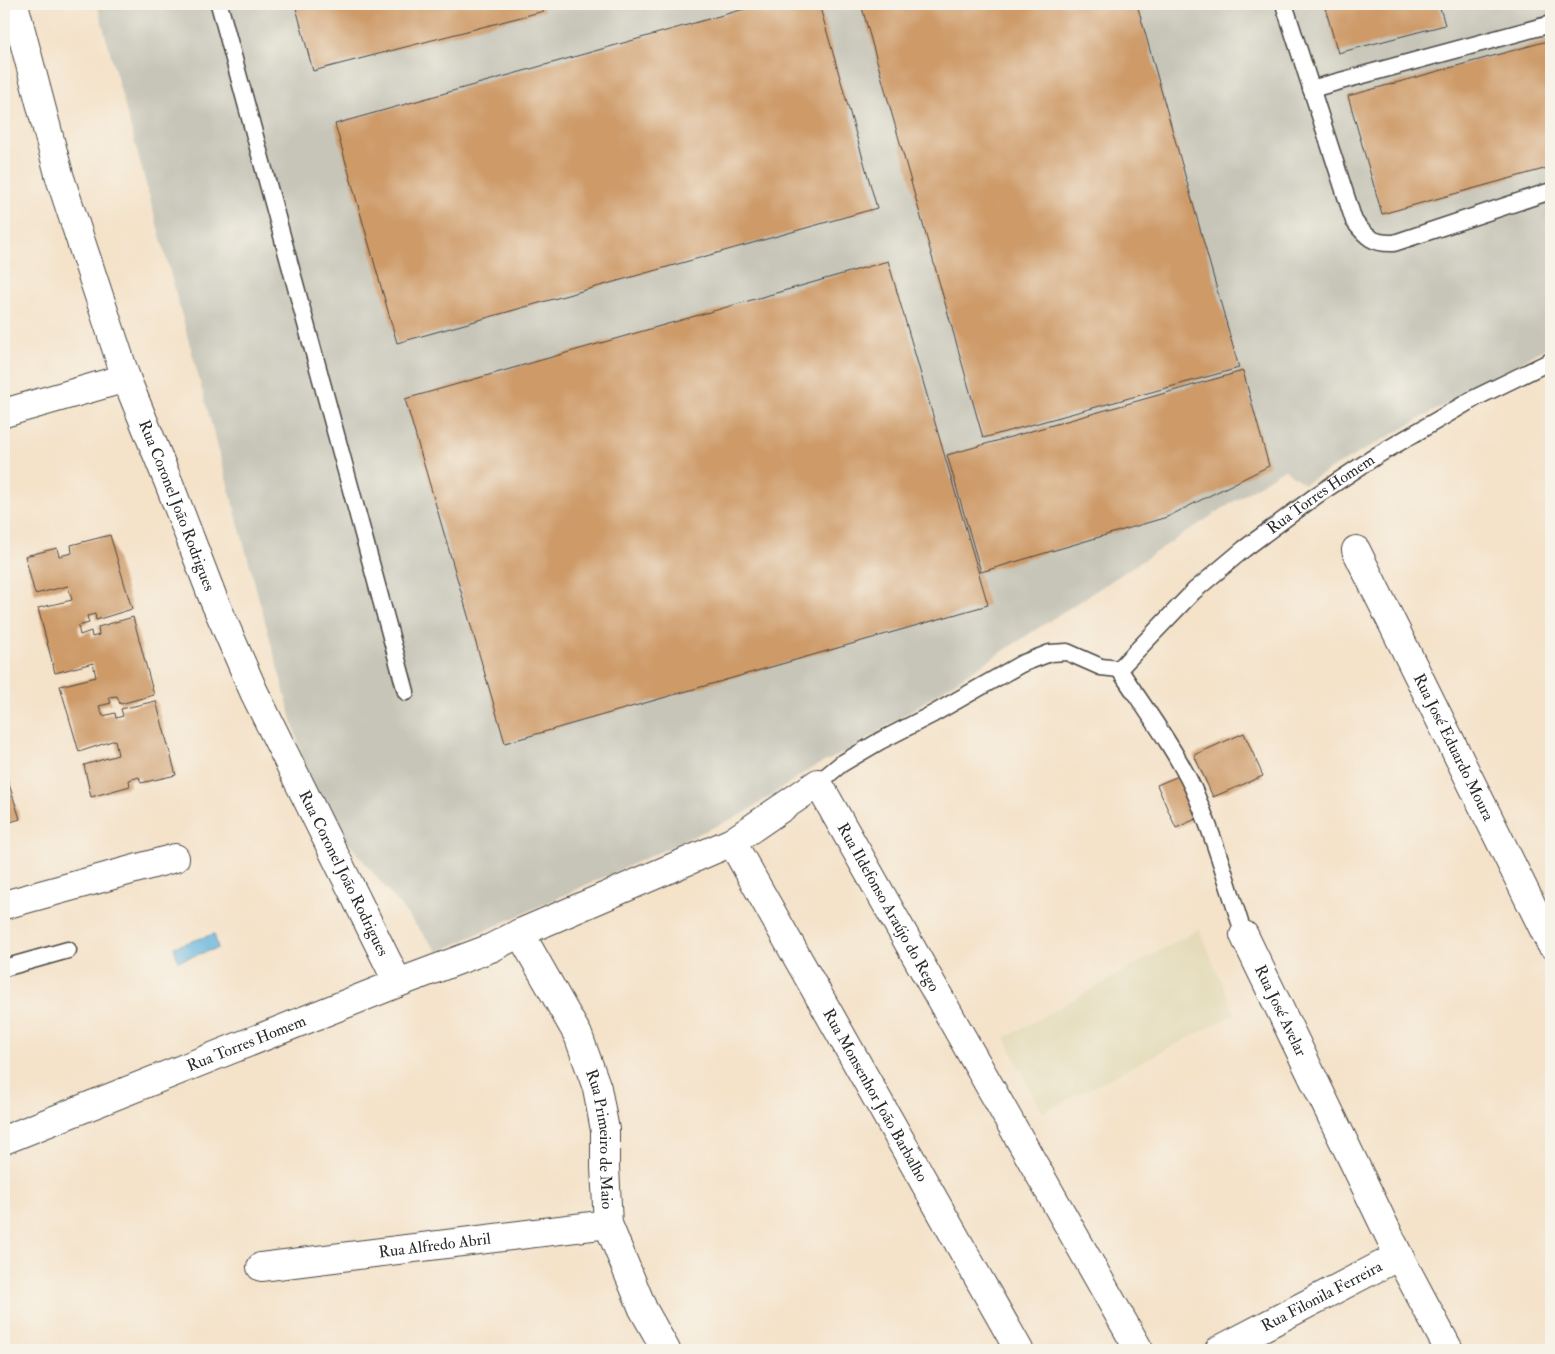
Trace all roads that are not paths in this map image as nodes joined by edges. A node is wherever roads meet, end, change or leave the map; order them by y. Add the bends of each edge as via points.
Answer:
1 (14, 4) edge
2 (219, 4) edge
3 (1284, 4) edge
4 (1551, 24) edge
5 (1311, 89) junction
6 (1551, 191) edge
7 (1551, 361) edge
8 (126, 378) junction
9 (4, 413) edge
10 (1356, 550) dead end
11 (1118, 669) junction
12 (406, 692) dead end
13 (818, 783) junction
14 (732, 842) junction
15 (176, 858) dead end
16 (4, 905) edge
17 (520, 933) junction
18 (1244, 935) joint
19 (1551, 944) edge
20 (68, 950) dead end
21 (4, 968) edge
22 (398, 983) junction
23 (4, 1140) edge
24 (608, 1224) junction
25 (1399, 1256) junction
26 (261, 1267) dead end
27 (666, 1350) edge
28 (1019, 1350) edge
29 (1139, 1350) edge
30 (1219, 1350) edge
31 (1449, 1350) edge

1 - 8 street, Rua Coronel João Rodrigues via 60,178
2 - 12 lane
3 - 5 lane
4 - 5 lane
5 - 6 lane via 1354,221 1371,240 1394,243
7 - 11 lane, Rua Torres Homem via 1467,403 1317,495 1194,591
8 - 9 street
8 - 22 street, Rua Coronel João Rodrigues via 254,692
10 - 19 street, Rua José Eduardo Moura
11 - 13 lane via 1101,667 1068,652 1050,653 1021,664 880,741
11 - 18 lane, Rua José Avelar via 1192,787
13 - 14 street
13 - 29 street, Rua Ildefonso Araújo do Rego
14 - 17 street
14 - 28 street, Rua Monsenhor João Barbalho
15 - 16 street
17 - 22 street, Rua Torres Homem via 491,948
17 - 24 street, Rua Primeiro de Maio via 578,1035 596,1088 605,1130
18 - 25 street, Rua José Avelar
20 - 21 lane
22 - 23 street, Rua Torres Homem
24 - 26 street, Rua Alfredo Abril
24 - 27 street, Rua Primeiro de Maio via 643,1309
25 - 30 street, Rua Filonila Ferreira
25 - 31 street, Rua José Avelar

